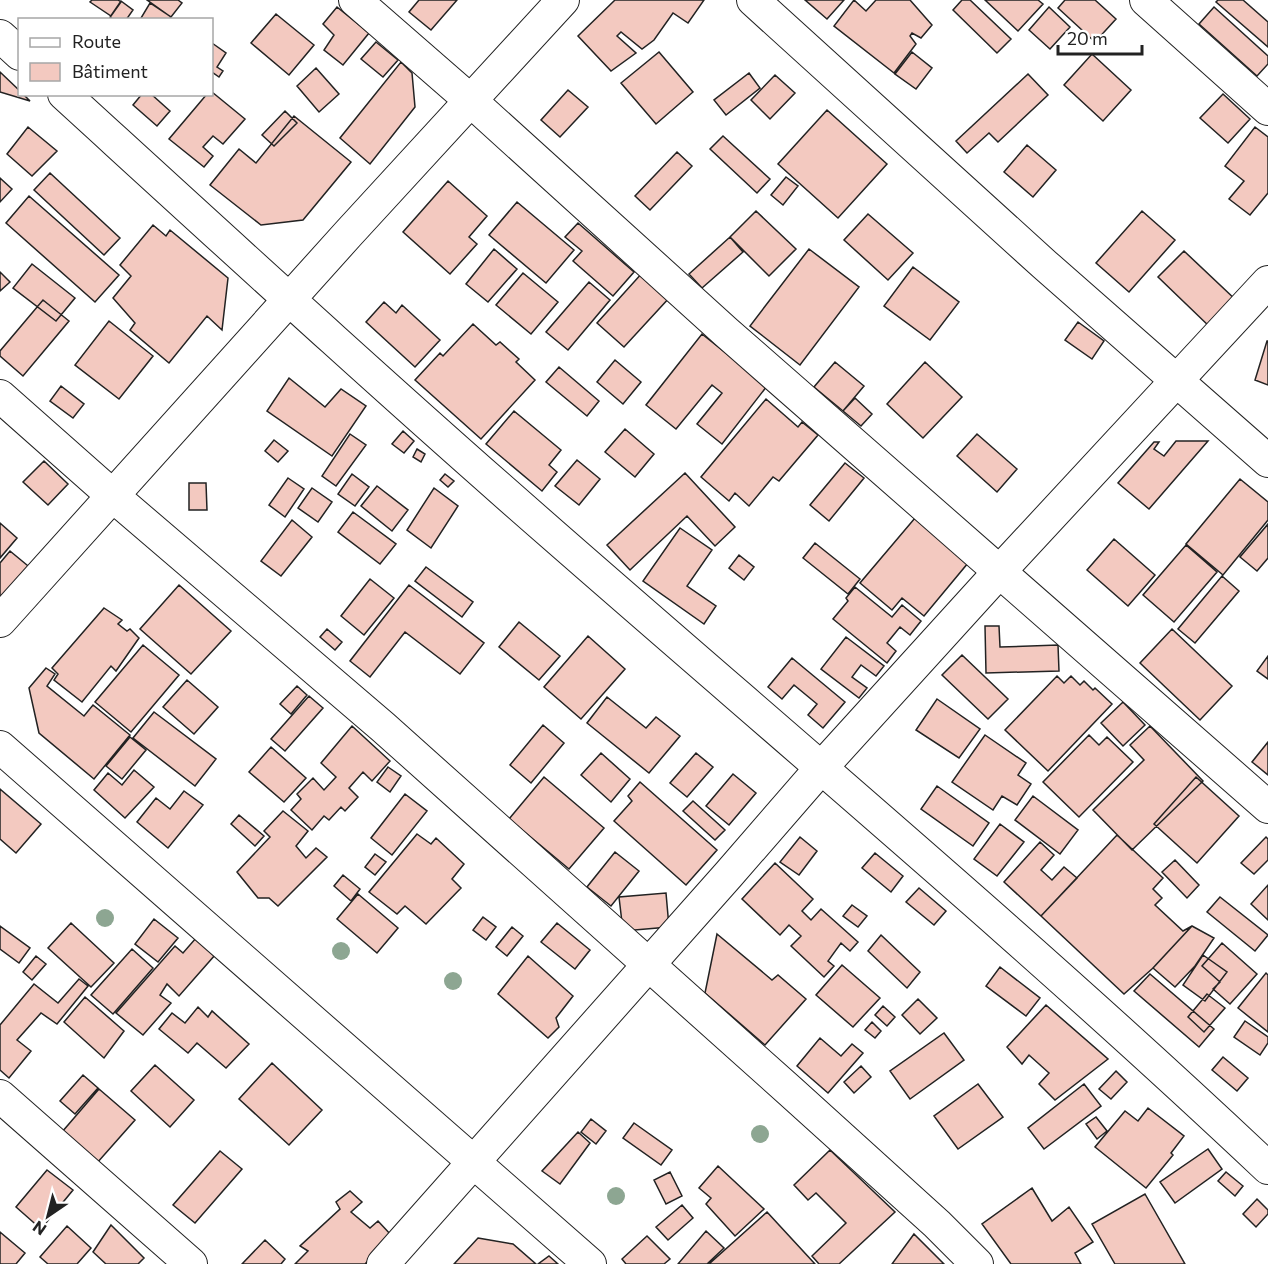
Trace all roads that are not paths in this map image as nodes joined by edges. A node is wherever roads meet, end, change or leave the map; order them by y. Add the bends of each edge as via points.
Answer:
1 (355, 0) edge
2 (563, 0) edge
3 (753, 0) edge
4 (1146, 0) edge
5 (0, 36) edge
6 (18, 52) edge
7 (66, 96) edge
8 (471, 100) junction
9 (1268, 109) edge
10 (1268, 282) edge
11 (289, 300) junction
12 (1177, 381) junction
13 (0, 396) edge
14 (1268, 461) edge
15 (113, 496) junction
16 (1000, 571) junction
17 (0, 621) edge
18 (0, 747) edge
19 (821, 768) junction
20 (1268, 807) edge
21 (649, 965) junction
22 (0, 1096) edge
23 (473, 1164) junction
24 (1268, 1168) edge
25 (191, 1264) edge
26 (383, 1264) edge
27 (590, 1264) edge
28 (977, 1264) edge

1 - 8 street
2 - 8 street
3 - 12 street
4 - 9 street
5 - 6 street
7 - 11 street
8 - 11 street
8 - 16 street via 735,340
10 - 12 street
11 - 15 street
11 - 19 street
12 - 14 street
12 - 16 street
13 - 15 street
15 - 17 street
15 - 21 street via 383,727
16 - 19 street
16 - 20 street
18 - 23 street
19 - 21 street
19 - 24 street via 1002,924
21 - 23 street
21 - 28 street
22 - 25 street
23 - 26 street
23 - 27 street

